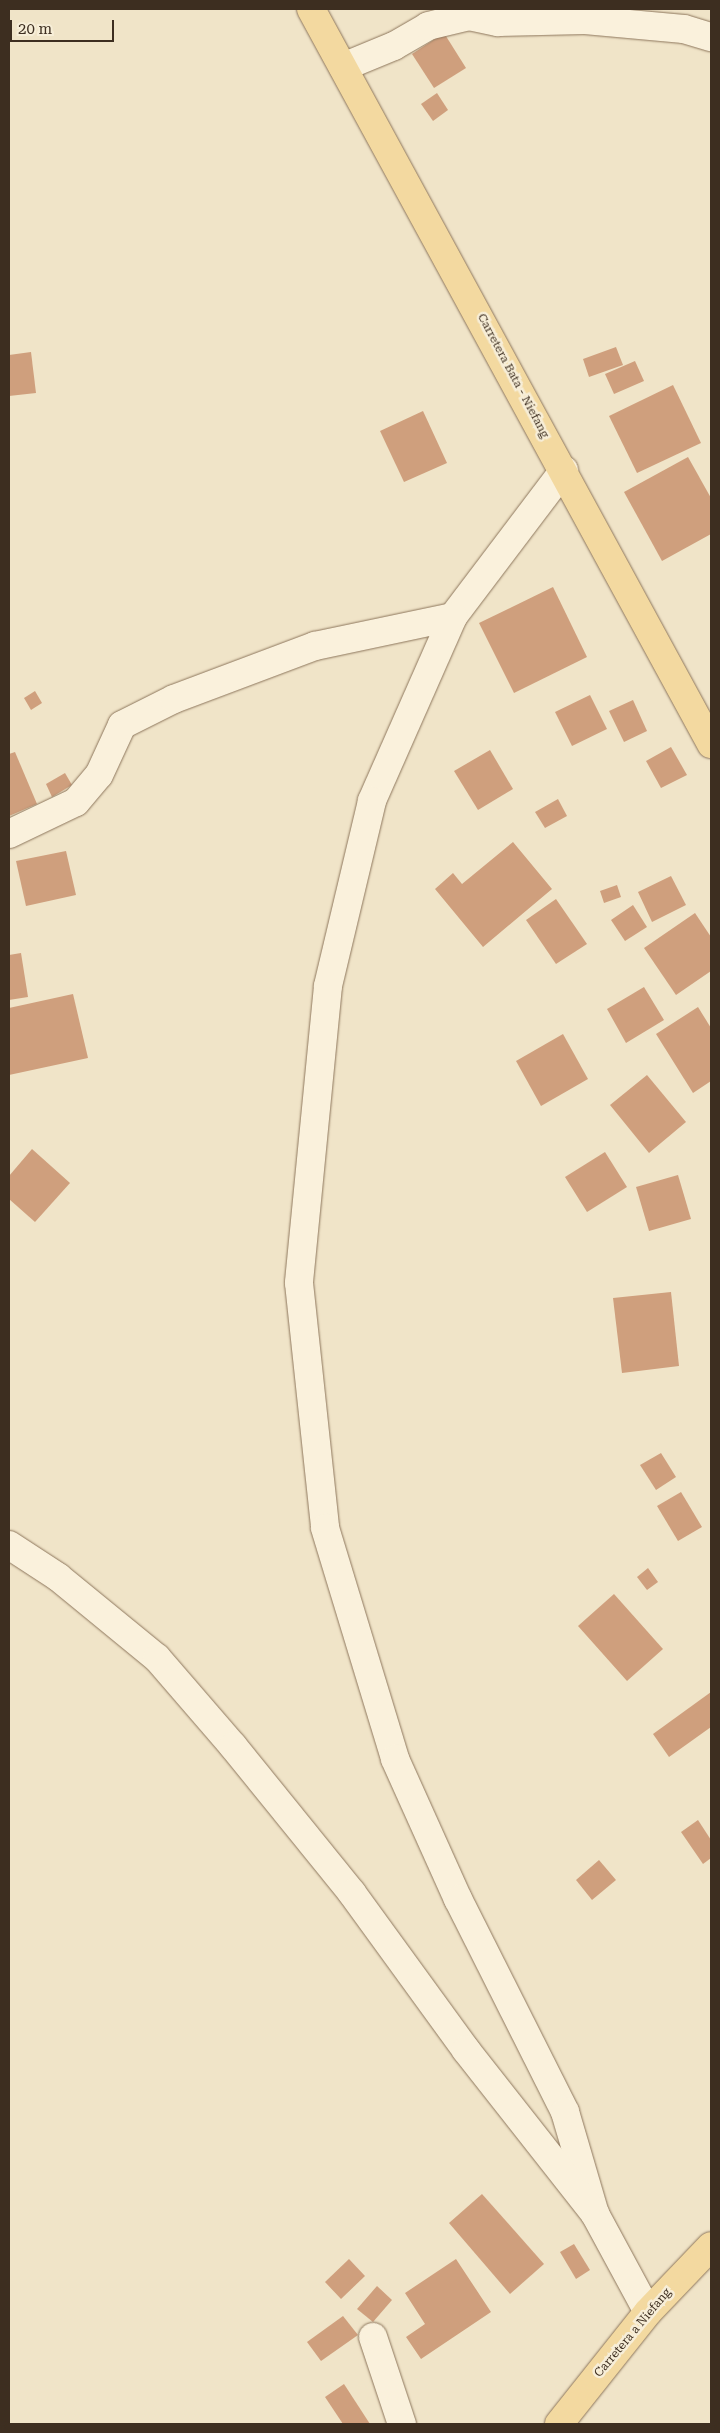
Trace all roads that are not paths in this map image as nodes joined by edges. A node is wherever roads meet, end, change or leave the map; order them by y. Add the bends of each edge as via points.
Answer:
1 (311, 9) edge
2 (711, 37) edge
3 (343, 67) junction
4 (564, 470) junction
5 (454, 617) junction
6 (711, 744) edge
7 (9, 834) edge
8 (9, 1545) edge
9 (596, 2214) junction
10 (711, 2246) edge
11 (648, 2312) junction
12 (373, 2337) dead end
13 (402, 2424) edge
14 (559, 2424) edge

1 - 3 main road, Carretera Bata - Niefang
2 - 3 street via 684,29 585,20 498,22 469,16 428,26 394,46
3 - 4 main road, Carretera Bata - Niefang
4 - 5 street
4 - 6 main road, Carretera Bata - Niefang
5 - 7 street via 315,646 174,700 122,725 99,775 76,802
5 - 9 street via 372,801 328,986 299,1283 324,1528 395,1759 458,1899 565,2112
8 - 9 street via 58,1577 157,1658 352,1892 466,2050
9 - 11 street
10 - 11 main road, Carretera a Niefang
11 - 14 main road, Carretera a Niefang
12 - 13 street

